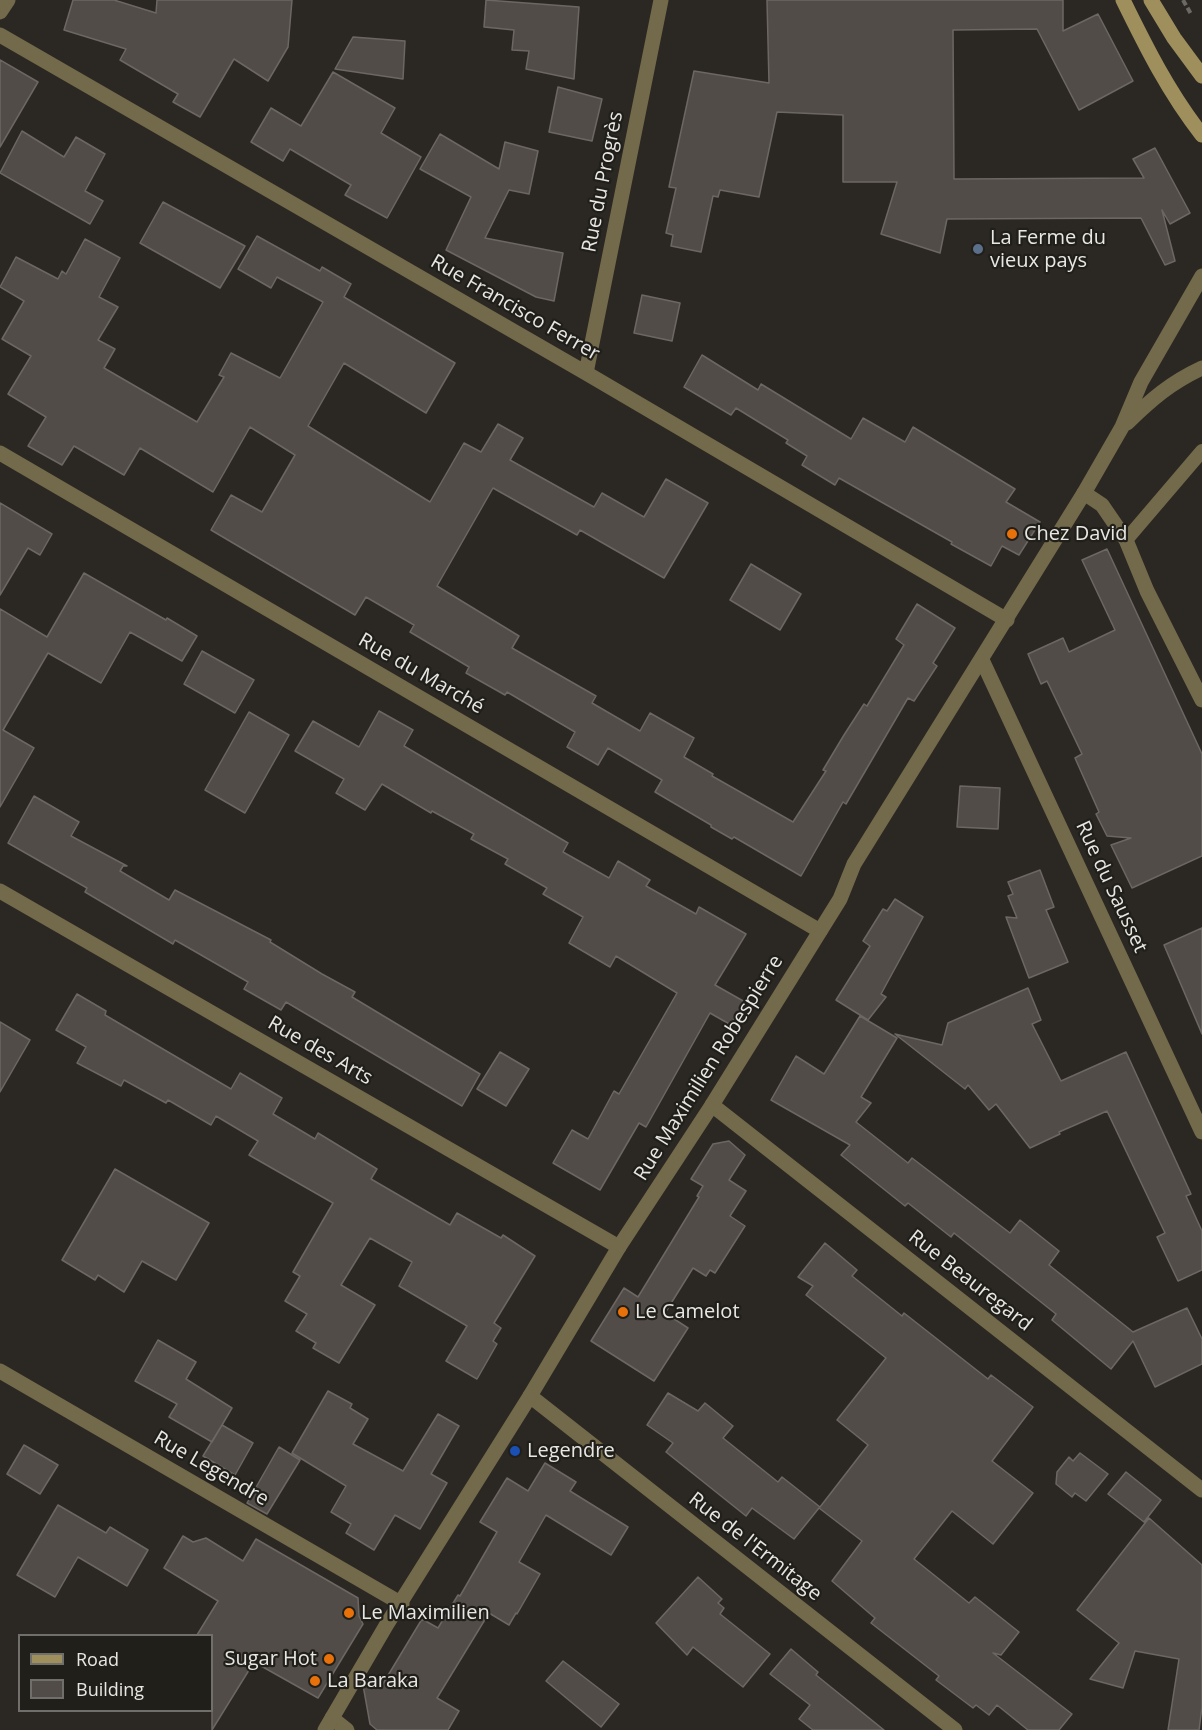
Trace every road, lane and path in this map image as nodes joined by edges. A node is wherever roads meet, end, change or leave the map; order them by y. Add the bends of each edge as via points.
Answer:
1 (8, 0) edge
2 (661, 0) edge
3 (1123, 0) edge
4 (1150, 0) edge
5 (0, 12) edge
6 (0, 36) edge
7 (1202, 76) edge
8 (1202, 135) edge
9 (1202, 276) edge
10 (1202, 368) edge
11 (586, 373) junction
12 (1122, 427) junction
13 (1202, 451) edge
14 (0, 453) edge
15 (1084, 493) junction
16 (1126, 540) junction
17 (1007, 620) junction
18 (982, 660) junction
19 (1202, 700) edge
20 (0, 891) edge
21 (820, 931) junction
22 (712, 1105) junction
23 (1202, 1132) edge
24 (619, 1247) junction
25 (0, 1371) edge
26 (530, 1396) junction
27 (1202, 1490) edge
28 (402, 1604) junction
29 (329, 1724) edge
30 (347, 1730) edge
31 (955, 1730) edge

1 - 5 street
2 - 11 street, Rue du Progrès
3 - 8 main road via 1167,85
4 - 7 main road
6 - 11 street, Rue Francisco Ferrer
9 - 12 street, Rue Maximilien Robespierre via 1141,382
10 - 12 street, Rue Maximilien Robespierre via 1159,393
11 - 17 street, Rue Francisco Ferrer
12 - 15 street, Rue Maximilien Robespierre
13 - 16 lane
14 - 21 street, Rue du Marché
15 - 16 street via 1102,505
15 - 17 street, Rue Maximilien Robespierre
16 - 19 street
17 - 18 street, Rue Maximilien Robespierre
18 - 21 street, Rue Maximilien Robespierre via 854,864 840,899
18 - 23 street, Rue du Sausset
20 - 24 street, Rue des Arts
21 - 22 street, Rue Maximilien Robespierre
22 - 24 street, Rue Maximilien Robespierre
22 - 27 street, Rue Beauregard
24 - 26 street, Rue Maximilien Robespierre
25 - 28 street, Rue Legendre
26 - 28 street, Rue Maximilien Robespierre
26 - 31 street, Rue de l'Ermitage
28 - 29 street, Rue Maximilien Robespierre
29 - 30 street

